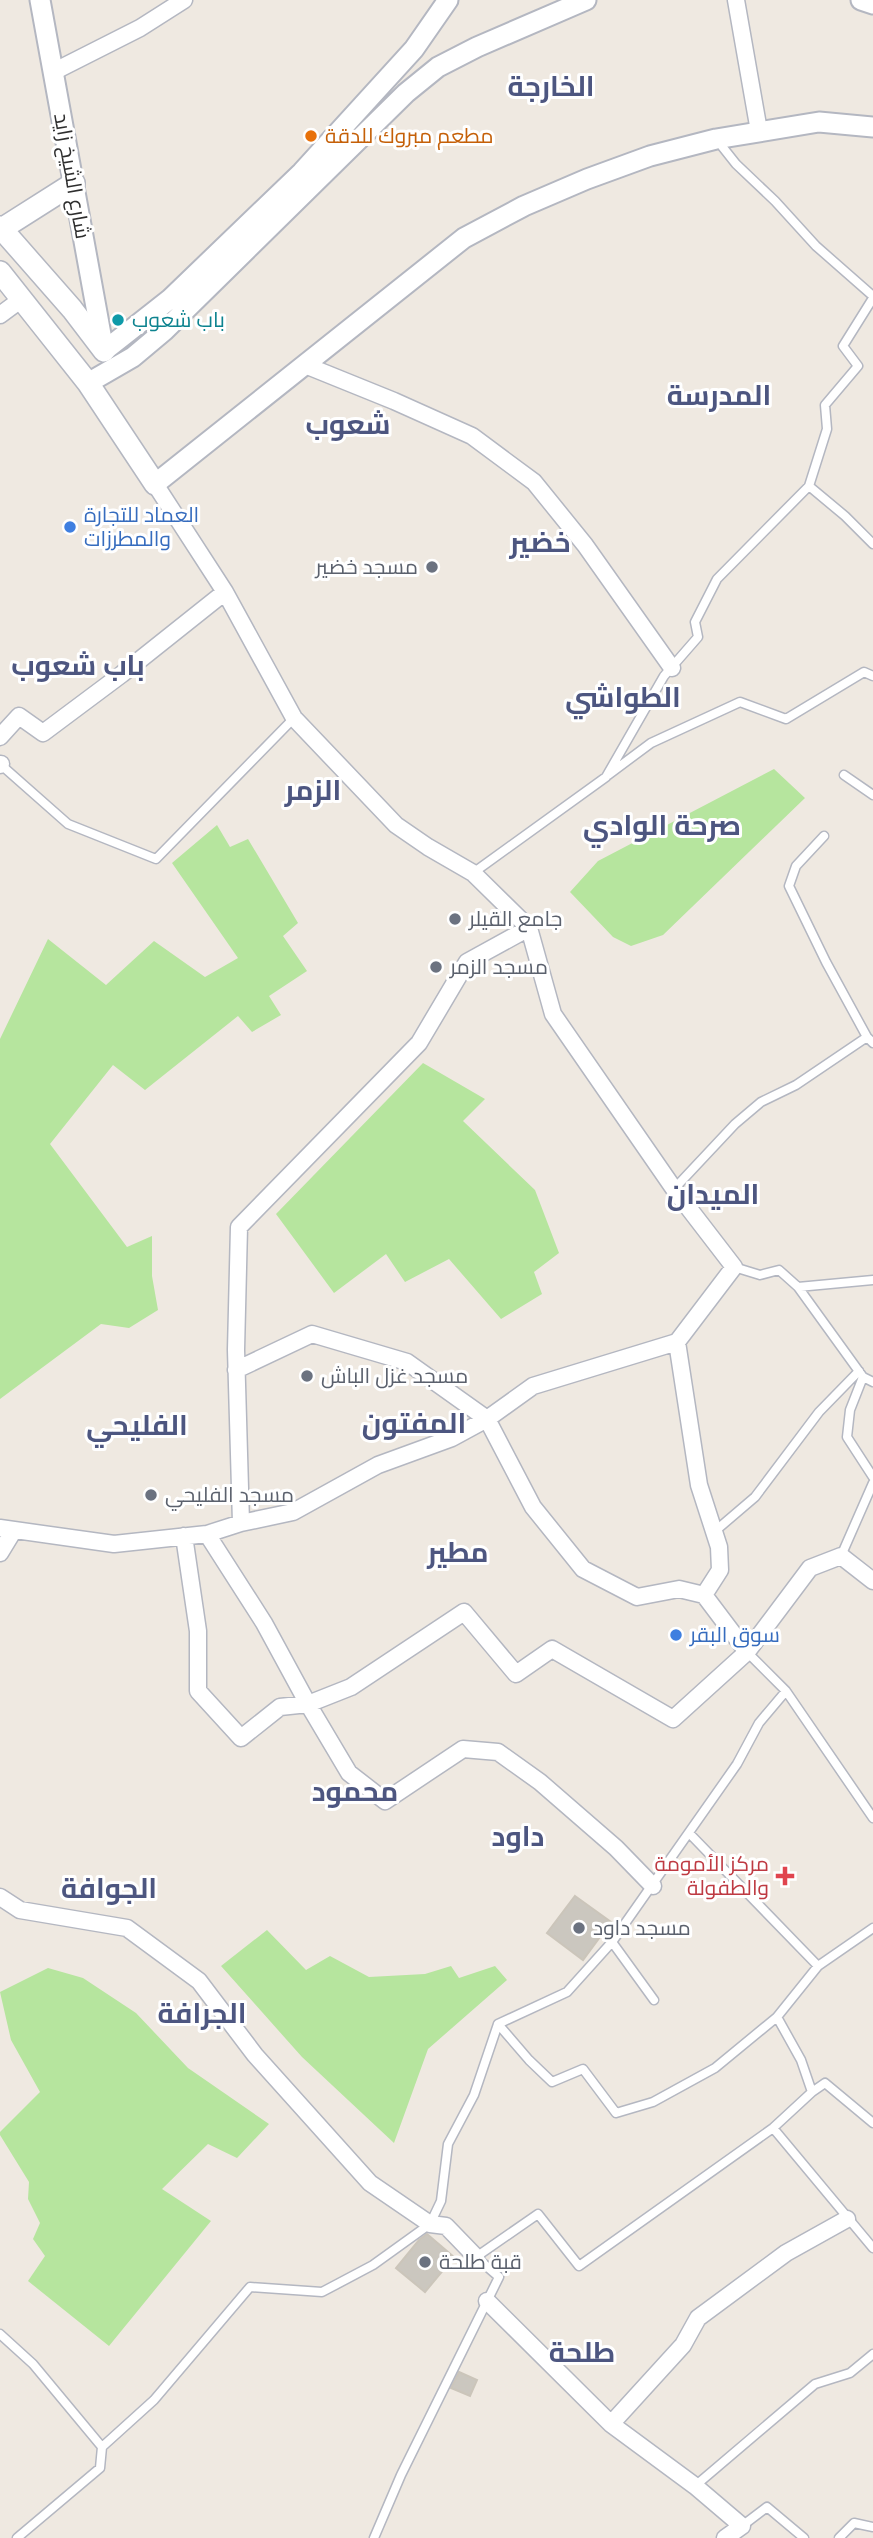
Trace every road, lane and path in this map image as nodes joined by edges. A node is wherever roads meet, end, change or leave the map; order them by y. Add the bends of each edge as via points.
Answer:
1 (40, 0) edge
2 (184, 0) edge
3 (449, 0) edge
4 (586, 0) edge
5 (736, 0) edge
6 (861, 0) edge
7 (873, 4) edge
8 (53, 72) junction
9 (873, 127) edge
10 (759, 131) junction
11 (716, 139) junction
12 (74, 183) junction
13 (1, 229) edge
14 (0, 272) edge
15 (873, 297) edge
16 (23, 298) junction
17 (0, 315) edge
18 (104, 351) junction
19 (305, 365) junction
20 (88, 383) junction
21 (155, 484) junction
22 (809, 485) junction
23 (873, 544) edge
24 (225, 592) junction
25 (672, 668) junction
26 (873, 676) edge
27 (294, 718) junction
28 (0, 737) edge
29 (0, 764) edge
30 (844, 775) dead end
31 (606, 777) junction
32 (873, 794) edge
33 (824, 836) dead end
34 (473, 873) junction
35 (529, 928) junction
36 (870, 1040) edge
37 (674, 1189) junction
38 (734, 1267) junction
39 (873, 1280) edge
40 (797, 1287) junction
41 (677, 1342) junction
42 (236, 1370) junction
43 (861, 1374) junction
44 (873, 1382) edge
45 (487, 1419) junction
46 (873, 1477) edge
47 (873, 1483) edge
48 (241, 1523) junction
49 (7, 1529) edge
50 (714, 1532) junction
51 (207, 1534) junction
52 (184, 1536) junction
53 (0, 1553) edge
54 (841, 1556) junction
55 (873, 1581) edge
56 (704, 1595) junction
57 (747, 1652) junction
58 (786, 1690) junction
59 (307, 1704) junction
60 (873, 1818) edge
61 (690, 1833) junction
62 (653, 1886) junction
63 (2, 1903) edge
64 (873, 1928) edge
65 (612, 1942) junction
66 (818, 1966) junction
67 (654, 2000) dead end
68 (777, 2017) junction
69 (498, 2024) junction
70 (812, 2092) junction
71 (873, 2123) edge
72 (773, 2128) junction
73 (847, 2219) junction
74 (430, 2224) junction
75 (873, 2248) edge
76 (476, 2257) junction
77 (487, 2301) junction
78 (0, 2334) edge
79 (873, 2354) edge
80 (611, 2424) junction
81 (102, 2447) junction
82 (695, 2486) junction
83 (742, 2526) junction
84 (873, 2527) edge
85 (17, 2538) edge
86 (374, 2538) edge
87 (725, 2538) edge
88 (804, 2538) edge
89 (839, 2538) edge

1 - 8 street, شارع الشيخ زايد
2 - 8 street
3 - 18 street via 414,49 302,172 170,299
4 - 20 street via 438,67 164,331 133,357
5 - 10 street
6 - 7 street
8 - 12 street, شارع الشيخ زايد
9 - 10 street via 819,122
10 - 11 street
11 - 15 lane via 816,246
11 - 19 street via 587,179 464,238
12 - 13 main road
12 - 18 street, شارع الشيخ زايد
13 - 18 main road
14 - 16 main road
15 - 22 lane via 843,346 858,366 825,405 827,429
16 - 17 street
16 - 20 main road
19 - 21 street
19 - 25 street via 472,436 534,482
20 - 21 main road
21 - 24 street
22 - 23 lane
22 - 25 lane via 718,579 695,622 698,637
24 - 27 street
24 - 28 street via 43,733 19,716
25 - 31 lane
26 - 31 lane via 864,672 786,719 740,702 652,743
27 - 29 lane via 156,859 68,824
27 - 34 street via 396,825
30 - 32 lane
31 - 34 lane
33 - 36 lane via 796,866 789,886
34 - 35 street
35 - 37 street via 553,1014
35 - 42 street via 467,962 419,1043 239,1227
36 - 37 lane via 761,1102
37 - 38 street
38 - 40 lane via 760,1275 779,1270
38 - 41 street
39 - 40 lane
40 - 43 lane
41 - 45 street via 533,1386
41 - 50 street via 699,1485
42 - 45 street via 313,1334 407,1363
42 - 48 street
43 - 44 lane
43 - 46 lane via 847,1437
43 - 50 lane via 819,1412 755,1497
45 - 48 street via 452,1438 378,1465 293,1513
45 - 56 street via 533,1507 583,1569 637,1597 679,1589
47 - 54 lane
48 - 51 street
49 - 52 street via 114,1544
49 - 53 street
50 - 56 street via 720,1570
51 - 52 street
51 - 59 street via 264,1623
52 - 59 street via 198,1631 198,1691 241,1738 281,1707
54 - 55 street
54 - 57 street via 810,1568
56 - 57 street
57 - 58 lane
57 - 59 street via 673,1719 552,1649 516,1674 464,1612 351,1687
58 - 60 lane
58 - 61 lane via 759,1723
59 - 62 street via 349,1773 385,1801 463,1749 498,1752 617,1848
61 - 62 lane
61 - 66 lane
62 - 65 lane
63 - 74 street via 127,1928 199,1981 255,2055 370,2183
64 - 66 lane
65 - 67 lane
65 - 69 lane via 567,1992
66 - 68 lane
68 - 69 lane via 715,2068 653,2102 616,2113 583,2069 552,2082
68 - 70 lane via 801,2060
69 - 74 lane via 474,2095 447,2144 441,2201
70 - 71 lane via 825,2083
70 - 72 lane
72 - 73 lane
72 - 76 lane via 579,2266 538,2214
73 - 75 lane
73 - 80 street via 786,2253 698,2318 683,2345
74 - 76 street via 446,2227
74 - 81 lane via 373,2265 322,2292 250,2287 154,2400
76 - 77 lane via 499,2277
77 - 80 street
77 - 86 lane
78 - 81 lane via 33,2364
79 - 82 lane via 850,2373 815,2384
80 - 82 street
81 - 85 lane via 100,2468
82 - 83 street
83 - 87 street
83 - 88 lane via 767,2507
84 - 89 lane via 854,2523

